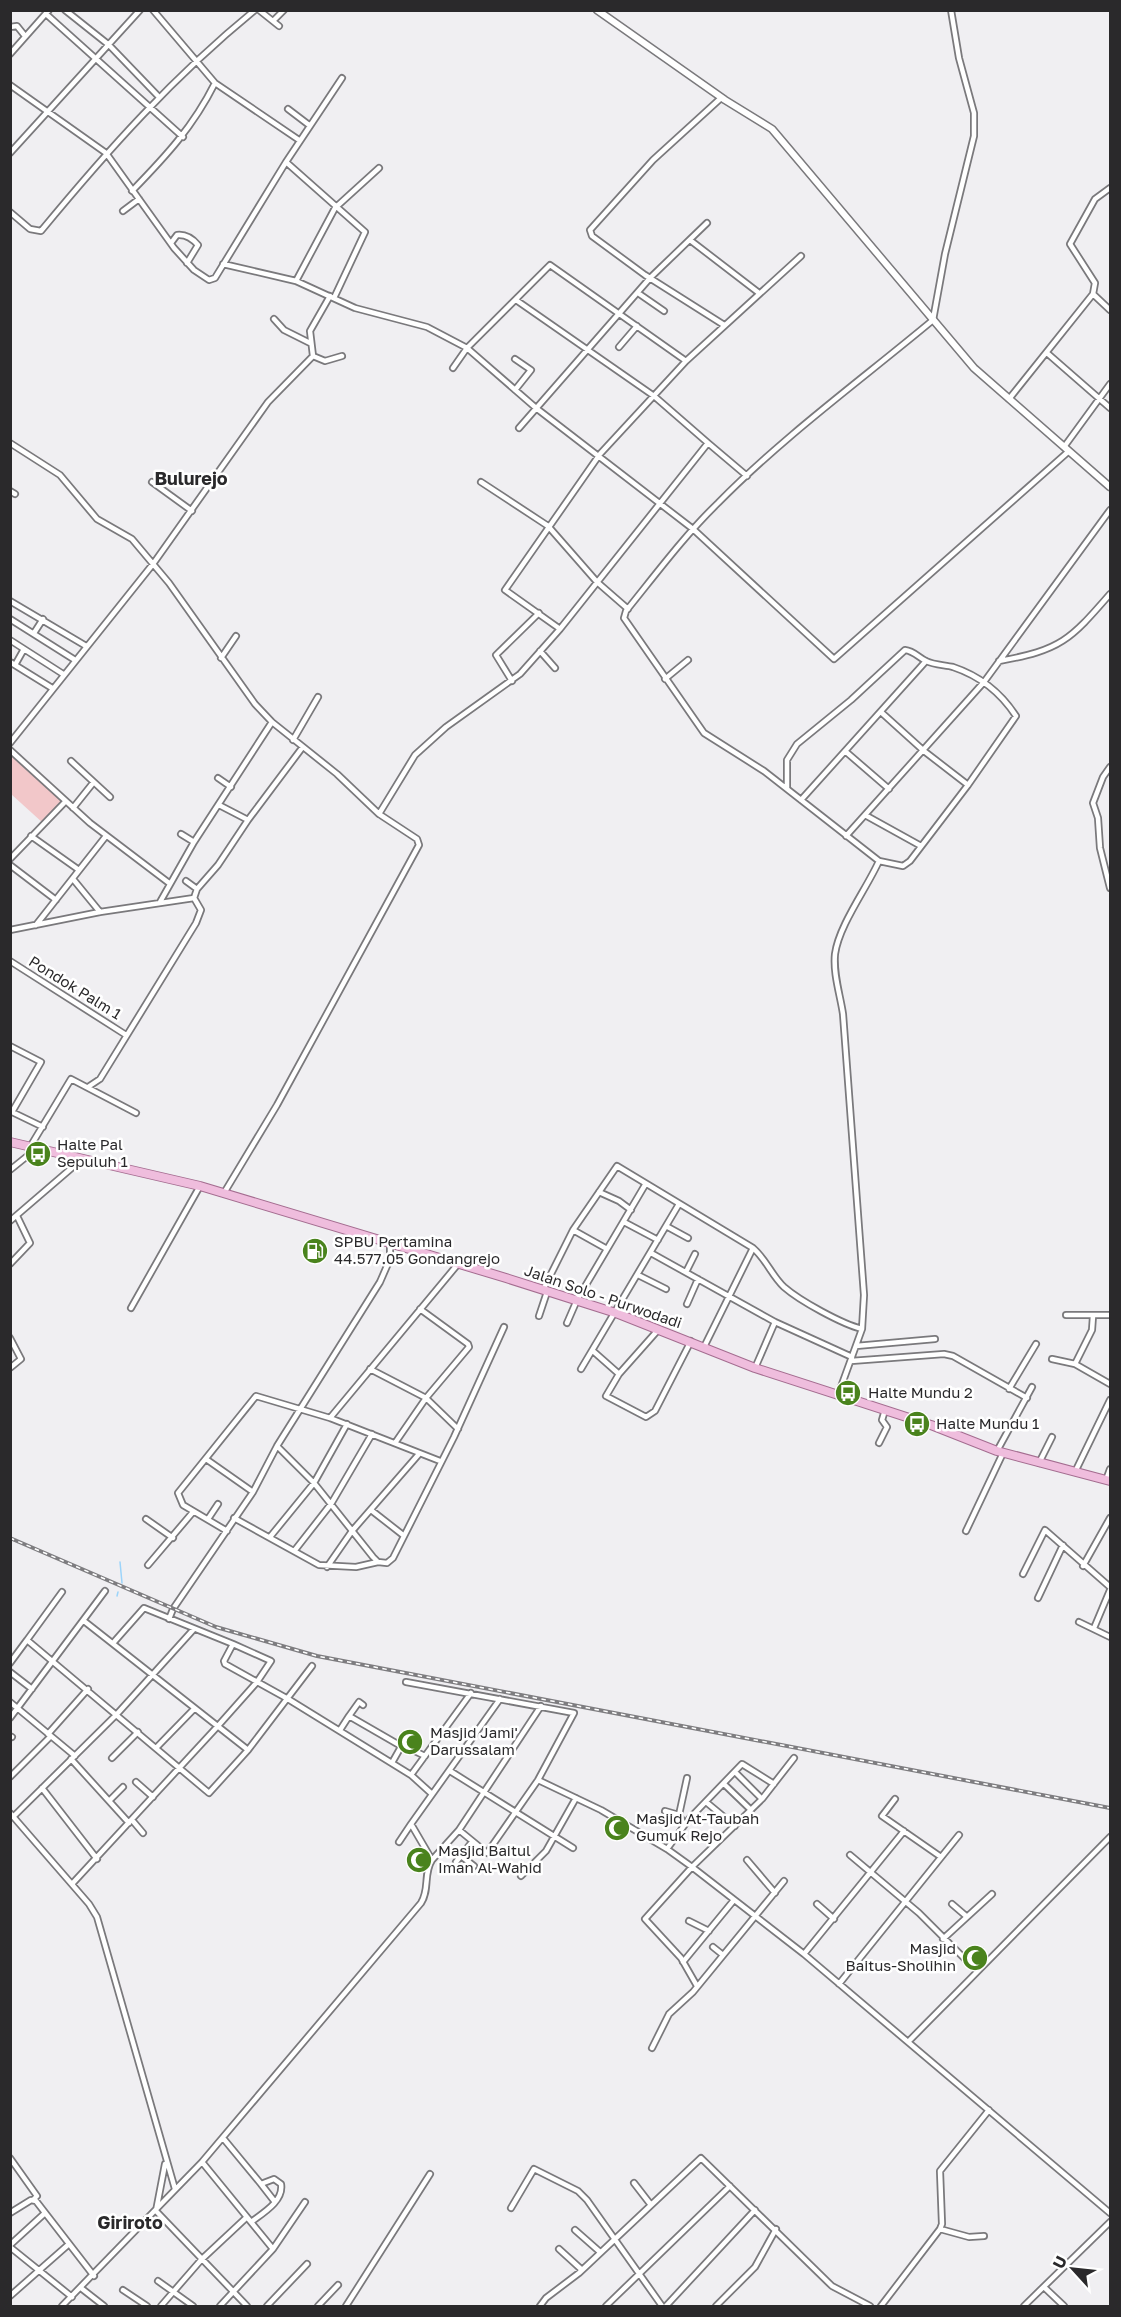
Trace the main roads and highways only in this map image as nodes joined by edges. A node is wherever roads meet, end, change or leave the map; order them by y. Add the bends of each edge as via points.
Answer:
1 (10, 1142) edge
2 (1108, 1481) edge

1 - 2 main road, Jalan Solo - Purwodadi via 200,1186 578,1300 754,1368 1000,1452

